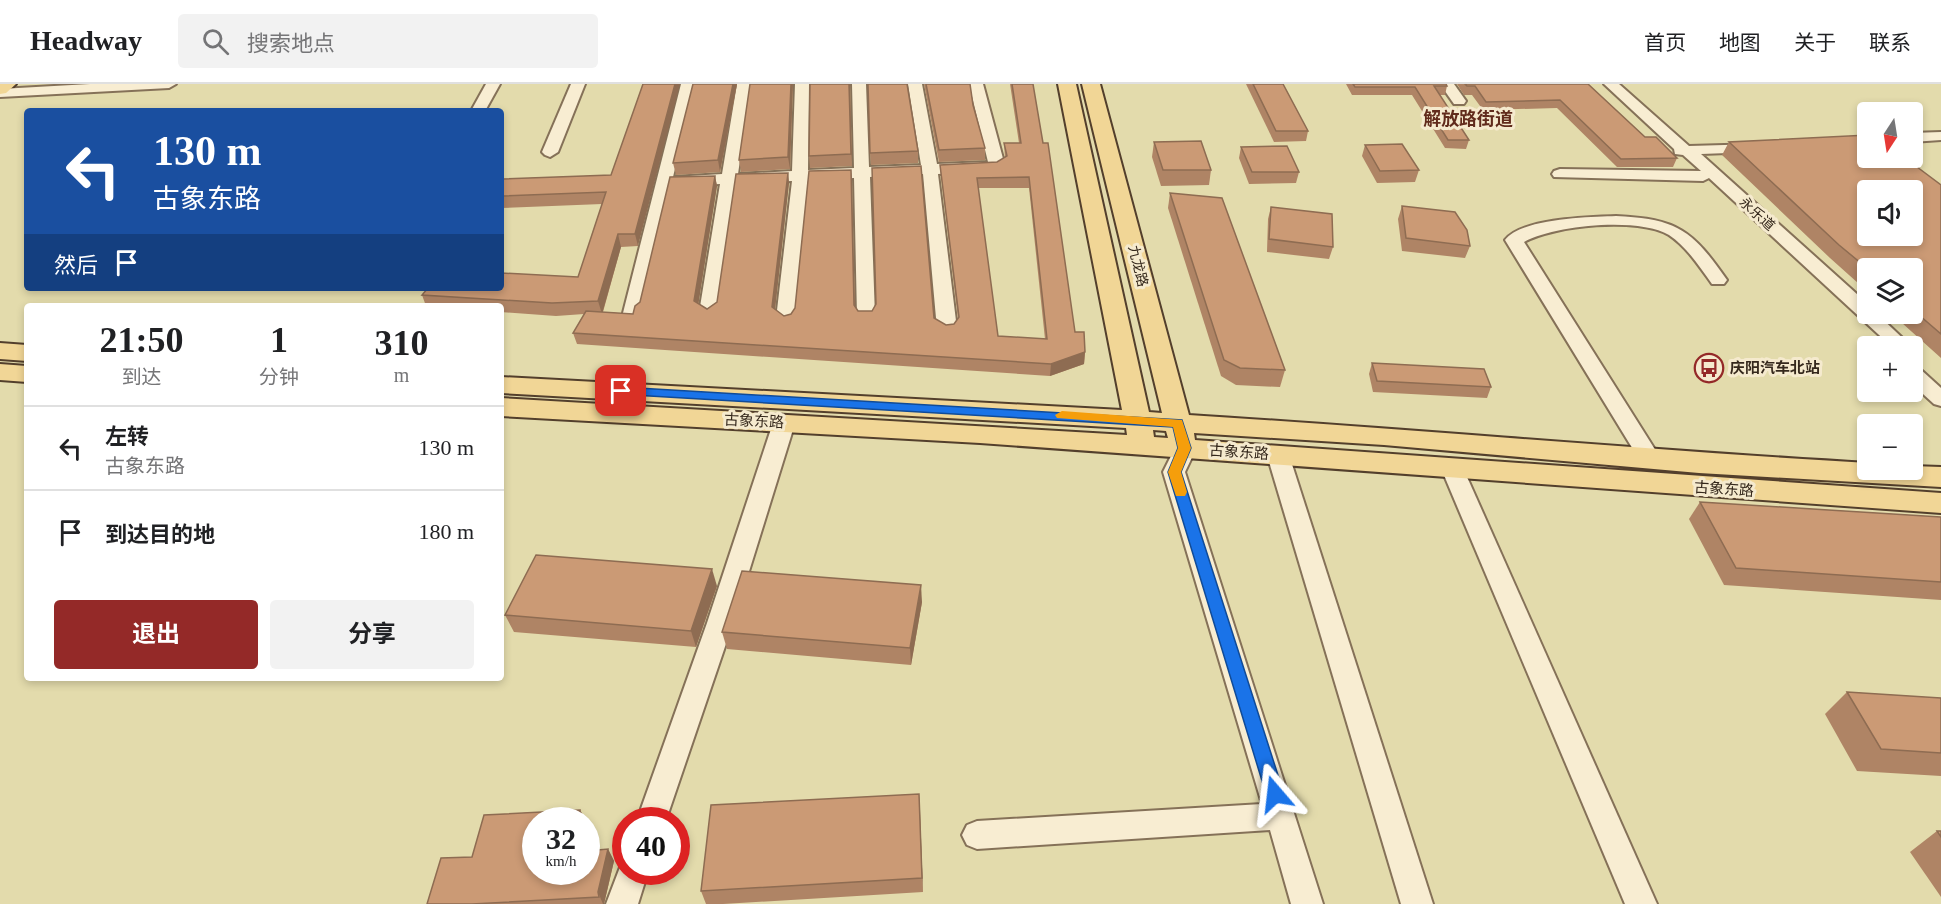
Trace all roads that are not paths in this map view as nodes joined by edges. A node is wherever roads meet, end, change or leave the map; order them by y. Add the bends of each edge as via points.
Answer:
1 (8, 84) edge
2 (105, 84) edge
3 (169, 84) edge
4 (493, 84) edge
5 (578, 84) edge
6 (688, 84) edge
7 (744, 84) edge
8 (802, 84) edge
9 (859, 84) edge
10 (915, 84) edge
11 (976, 84) edge
12 (1067, 84) edge
13 (1091, 84) edge
14 (1447, 84) edge
15 (1603, 84) edge
16 (1611, 84) edge
17 (0, 90) edge
18 (1459, 101) dead end
19 (480, 108) edge
20 (1941, 136) edge
21 (1923, 137) edge
22 (1766, 146) edge
23 (1681, 151) junction
24 (550, 152) dead end
25 (930, 169) junction
26 (862, 172) junction
27 (1560, 174) dead end
28 (800, 176) junction
29 (1703, 176) junction
30 (729, 179) junction
31 (664, 182) junction
32 (1718, 280) dead end
33 (708, 313) edge
34 (632, 314) edge
35 (866, 316) edge
36 (785, 319) edge
37 (947, 329) edge
38 (1874, 336) edge
39 (1891, 336) edge
40 (0, 351) edge
41 (24, 353) edge
42 (1923, 366) edge
43 (0, 372) edge
44 (24, 374) edge
45 (1923, 382) edge
46 (1941, 382) edge
47 (504, 385) edge
48 (1941, 399) edge
49 (504, 406) edge
50 (784, 423) junction
51 (1140, 433) junction
52 (1181, 436) junction
53 (1278, 455) junction
54 (1650, 459) junction
55 (1452, 468) junction
56 (1941, 477) edge
57 (1941, 503) edge
58 (656, 807) edge
59 (1282, 816) junction
60 (977, 835) dead end
61 (629, 885) edge
62 (622, 904) edge
63 (1307, 904) edge
64 (1417, 904) edge
65 (1641, 904) edge

1 - 17 main road
2 - 17 street
3 - 17 street
4 - 19 street
5 - 24 street
6 - 31 street
7 - 30 street
8 - 28 street
9 - 26 street
10 - 25 street
11 - 25 street via 997,166
12 - 51 main road
13 - 52 main road, 九龙路
14 - 18 street
15 - 23 street, 永乐道
16 - 23 street, 永乐道
20 - 21 street
22 - 23 street
23 - 29 street, 永乐道
23 - 39 street, 永乐道
25 - 26 street
25 - 37 street
26 - 28 street
26 - 35 street
27 - 29 street
28 - 30 street
28 - 36 street
29 - 38 street, 永乐道
30 - 31 street
30 - 33 street
31 - 34 street
32 - 54 street via 1687,239 1669,228 1643,222 1568,222 1524,232 1514,240
40 - 41 main road
42 - 46 street
43 - 44 main road
45 - 48 street
47 - 51 main road, 古象东路
49 - 50 main road, 古象东路
50 - 51 main road, 古象东路
50 - 58 street
51 - 52 main road, 古象东路
52 - 53 main road, 古象东路
52 - 54 main road, 古象东路 via 1384,436
52 - 59 street via 1174,472
53 - 55 main road, 古象东路
53 - 64 street
54 - 56 main road, 古象东路
55 - 57 main road, 古象东路
55 - 65 street
59 - 60 street
59 - 63 street
61 - 62 street

